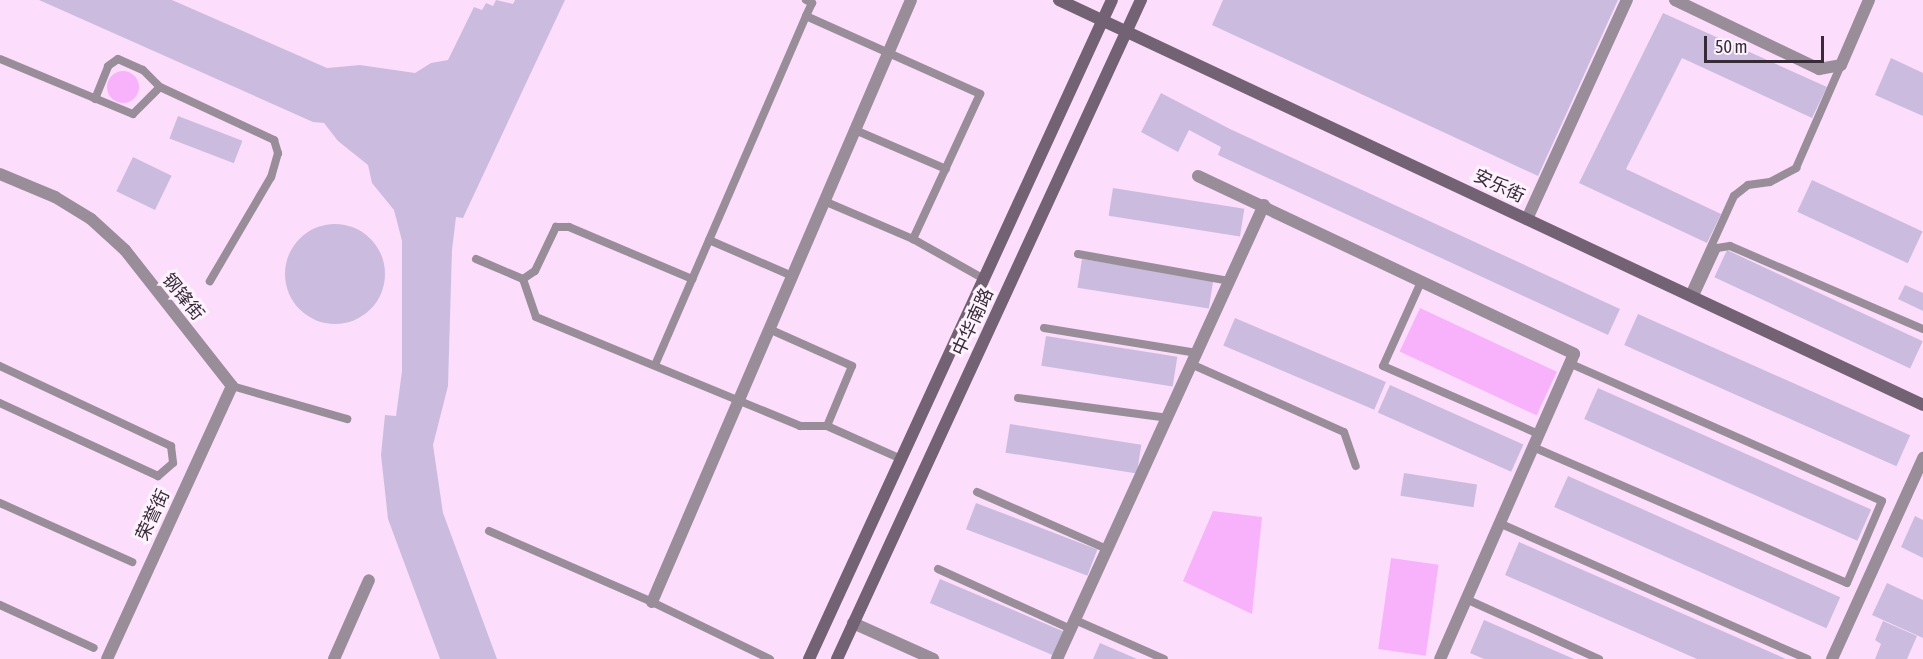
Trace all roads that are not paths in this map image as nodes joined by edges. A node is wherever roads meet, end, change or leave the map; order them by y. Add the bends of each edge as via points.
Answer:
1 (806, 0) edge
2 (911, 0) edge
3 (1059, 0) edge
4 (1112, 0) edge
5 (1141, 0) edge
6 (1627, 0) edge
7 (1675, 0) edge
8 (1869, 0) edge
9 (806, 16) junction
10 (1103, 19) junction
11 (1127, 30) junction
12 (887, 54) junction
13 (0, 59) edge
14 (1841, 65) junction
15 (160, 87) junction
16 (95, 99) junction
17 (855, 130) junction
18 (946, 169) junction
19 (0, 174) edge
20 (1198, 176) dead end
21 (824, 201) junction
22 (1264, 205) junction
23 (1527, 219) junction
24 (913, 239) junction
25 (709, 240) junction
26 (1078, 254) dead end
27 (476, 259) dead end
28 (792, 276) junction
29 (524, 279) junction
30 (692, 279) junction
31 (984, 279) junction
32 (210, 281) dead end
33 (1230, 281) junction
34 (1421, 282) junction
35 (1691, 296) junction
36 (1044, 328) dead end
37 (769, 329) junction
38 (1923, 329) edge
39 (1194, 359) junction
40 (1571, 364) junction
41 (655, 365) junction
42 (0, 366) edge
43 (231, 386) junction
44 (1018, 398) dead end
45 (738, 399) junction
46 (0, 403) edge
47 (1923, 405) edge
48 (1167, 418) junction
49 (347, 419) dead end
50 (827, 426) junction
51 (1539, 434) junction
52 (1533, 447) junction
53 (1923, 458) edge
54 (901, 459) junction
55 (1356, 466) dead end
56 (977, 492) dead end
57 (0, 503) edge
58 (1499, 523) junction
59 (489, 531) dead end
60 (1107, 549) junction
61 (132, 562) dead end
62 (938, 568) dead end
63 (369, 580) dead end
64 (1466, 599) junction
65 (652, 602) junction
66 (0, 605) edge
67 (854, 623) junction
68 (1073, 625) junction
69 (94, 648) dead end
70 (107, 659) edge
71 (334, 659) edge
72 (770, 659) edge
73 (809, 659) edge
74 (837, 659) edge
75 (933, 659) edge
76 (1057, 659) edge
77 (1164, 659) edge
78 (1440, 659) edge
79 (1599, 659) edge
80 (1808, 659) edge
81 (1832, 659) edge

1 - 9 lane via 812,3
2 - 12 street
3 - 10 main road, 安乐街
4 - 10 main road, 中华南路
5 - 11 main road, 中华南路
6 - 23 street
7 - 14 street via 1819,69
8 - 14 street
9 - 12 lane
9 - 25 lane
10 - 11 main road, 安乐街
10 - 31 main road, 中华南路
11 - 23 main road, 安乐街
11 - 67 main road, 中华南路
12 - 17 street
12 - 18 lane via 980,94
13 - 16 lane
14 - 35 lane via 1796,168 1770,182 1748,185 1734,196
15 - 16 lane via 133,114
15 - 16 lane via 143,70 118,59 108,66
15 - 32 lane via 274,140 278,153 271,177
17 - 18 lane
17 - 21 street
18 - 24 lane
19 - 43 street, 钢锋街 via 55,197 92,219 125,250
20 - 22 street
21 - 24 lane
21 - 28 street
22 - 33 street
22 - 34 street
23 - 35 main road, 安乐街
24 - 31 lane
25 - 28 lane
25 - 30 lane
26 - 33 lane
27 - 29 lane
28 - 37 street
29 - 30 lane via 535,271 556,227 568,227
29 - 41 lane via 536,317
30 - 41 lane
31 - 54 main road, 中华南路
33 - 39 street
34 - 40 street via 1574,354
34 - 51 lane via 1383,366
35 - 38 lane via 1718,248 1730,246
35 - 47 main road, 安乐街
36 - 39 lane
37 - 45 street
37 - 50 lane via 852,366
39 - 48 street
39 - 55 lane via 1344,432
40 - 51 street
40 - 52 lane via 1882,501 1847,583
41 - 45 lane
42 - 46 lane via 171,446 172,463 158,476
43 - 49 lane
43 - 70 street, 荣誉街
44 - 48 lane
45 - 50 lane via 800,426
45 - 65 street
48 - 60 street
50 - 54 lane
51 - 52 street
52 - 58 street
53 - 81 street
54 - 73 main road, 中华南路
56 - 60 lane
57 - 61 lane
58 - 64 street
58 - 80 lane
59 - 65 lane
60 - 68 street
62 - 68 lane
63 - 71 street
64 - 78 street
64 - 79 lane
65 - 72 lane
66 - 69 lane
67 - 74 main road, 中华南路
67 - 75 street
68 - 76 street
68 - 77 lane

